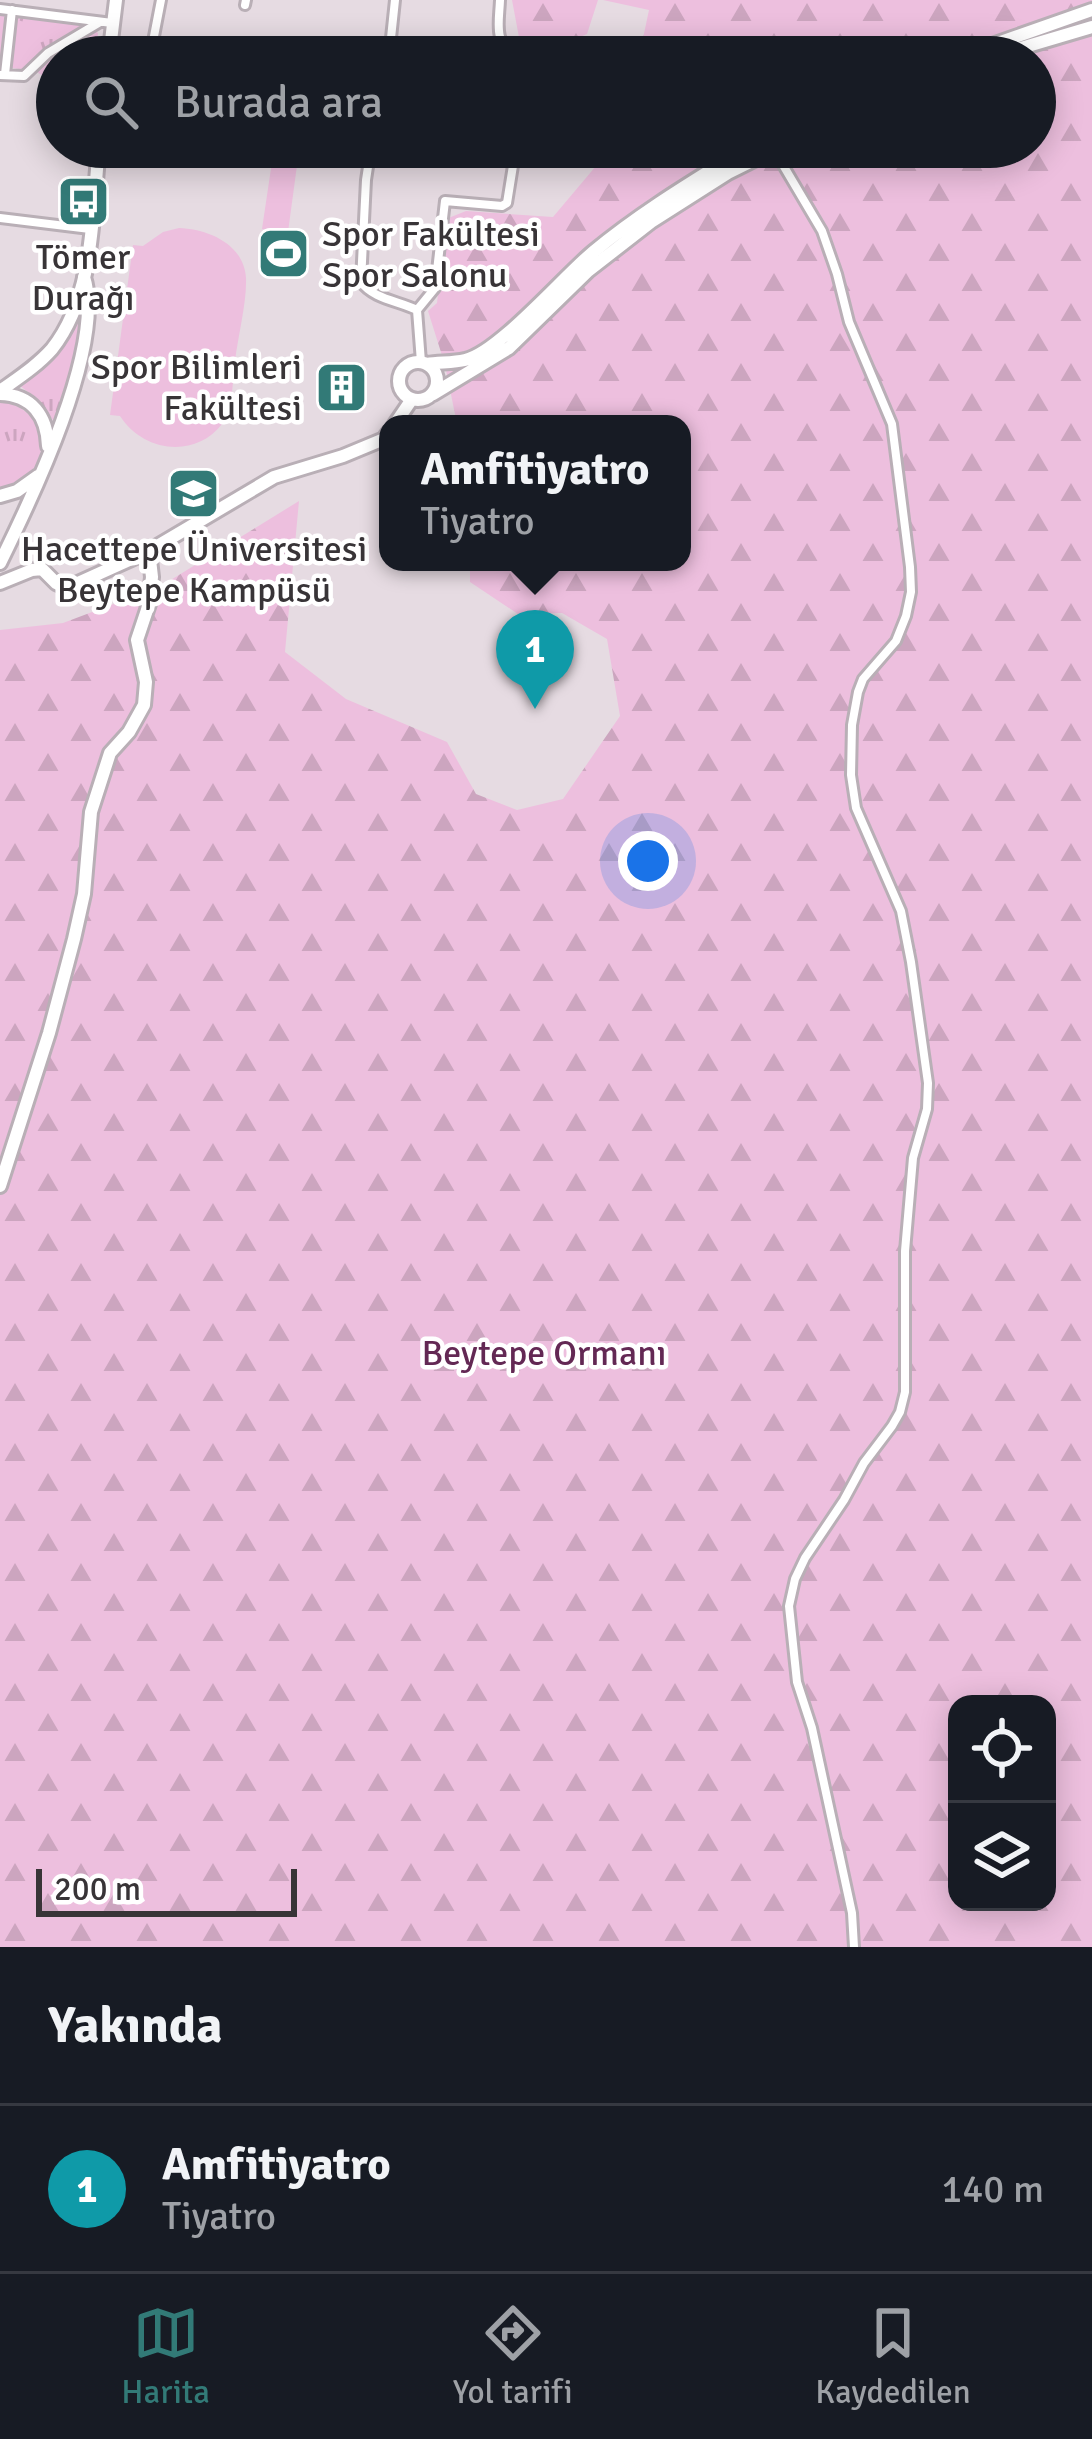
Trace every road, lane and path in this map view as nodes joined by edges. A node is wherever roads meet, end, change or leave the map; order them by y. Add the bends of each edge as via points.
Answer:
1 (116, 0) edge
2 (161, 0) edge
3 (395, 0) edge
4 (500, 0) edge
5 (0, 9) edge
6 (12, 10) junction
7 (1092, 10) edge
8 (106, 22) junction
9 (1092, 27) edge
10 (80, 36) edge
11 (107, 36) edge
12 (154, 36) edge
13 (391, 36) edge
14 (499, 36) edge
15 (1018, 36) edge
16 (1056, 38) edge
17 (36, 64) edge
18 (2, 75) edge
19 (96, 168) edge
20 (368, 168) edge
21 (513, 168) edge
22 (714, 168) edge
23 (737, 168) edge
24 (785, 168) edge
25 (0, 218) edge
26 (90, 229) junction
27 (84, 278) junction
28 (417, 310) junction
29 (424, 363) junction
30 (0, 392) edge
31 (434, 394) junction
32 (412, 399) junction
33 (400, 415) edge
34 (379, 441) edge
35 (48, 454) junction
36 (39, 476) junction
37 (0, 496) edge
38 (149, 551) junction
39 (0, 563) edge
40 (0, 583) edge
41 (0, 1186) edge
42 (854, 1947) edge

1 - 8 main road
2 - 12 street
3 - 13 street
4 - 14 street
5 - 6 street
6 - 8 street
6 - 18 street
7 - 15 main road
8 - 10 street
8 - 11 main road
9 - 16 main road
17 - 18 street via 24,76
19 - 26 main road
20 - 28 street via 361,282
21 - 28 street via 502,206 445,202 435,288
22 - 29 main road via 593,252 481,352
23 - 31 main road via 651,222 509,348
24 - 42 street via 822,230 848,322 892,424 911,592 896,641 857,692 851,775 856,808 901,911 928,1083 907,1230 905,1392 892,1426 805,1558 789,1606 797,1682
25 - 26 street
26 - 27 main road
27 - 30 main road via 52,348
27 - 35 main road via 87,325
28 - 29 street
29 - 31 main road via 438,379
29 - 32 main road via 400,373 402,392
30 - 35 main road via 37,409
31 - 32 main road
32 - 33 main road
34 - 38 main road via 274,477
35 - 36 main road
36 - 37 main road
36 - 39 main road
38 - 40 main road via 67,588 42,569
38 - 41 main road via 149,604 137,640 144,705 110,753 91,812 74,939

